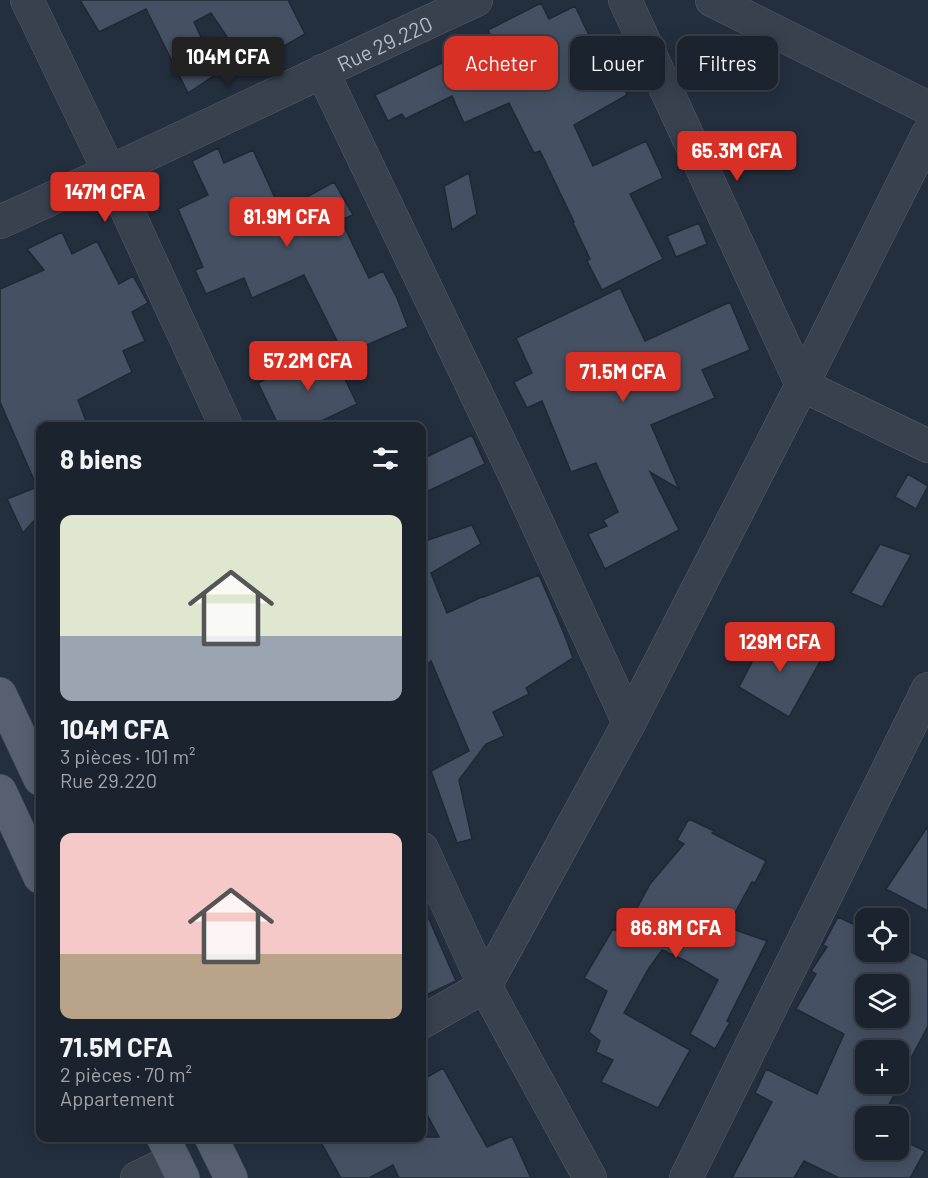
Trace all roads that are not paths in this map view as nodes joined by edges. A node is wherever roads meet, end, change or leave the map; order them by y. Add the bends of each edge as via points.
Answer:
1 (27, 0) edge
2 (476, 0) edge
3 (625, 0) edge
4 (712, 0) edge
5 (322, 71) junction
6 (928, 108) edge
7 (928, 134) edge
8 (110, 173) junction
9 (0, 222) edge
10 (802, 385) junction
11 (224, 422) edge
12 (928, 446) edge
13 (928, 689) edge
14 (0, 694) edge
15 (629, 723) junction
16 (36, 770) edge
17 (0, 791) edge
18 (426, 858) edge
19 (36, 868) edge
20 (485, 986) junction
21 (426, 1020) edge
22 (216, 1142) edge
23 (173, 1158) edge
24 (137, 1178) edge
25 (231, 1178) edge
26 (590, 1178) edge
27 (686, 1178) edge

1 - 8 street
2 - 5 street, Rue 29.220
3 - 10 street
4 - 6 street
5 - 8 street, Rue 29.220
5 - 15 street
7 - 10 street
8 - 9 street, Rue 29.220
8 - 11 street
10 - 12 street
10 - 15 street
13 - 27 street
14 - 16 main road
15 - 20 street
17 - 19 main road
18 - 20 street
20 - 21 street
20 - 26 street
22 - 25 main road
23 - 24 street

